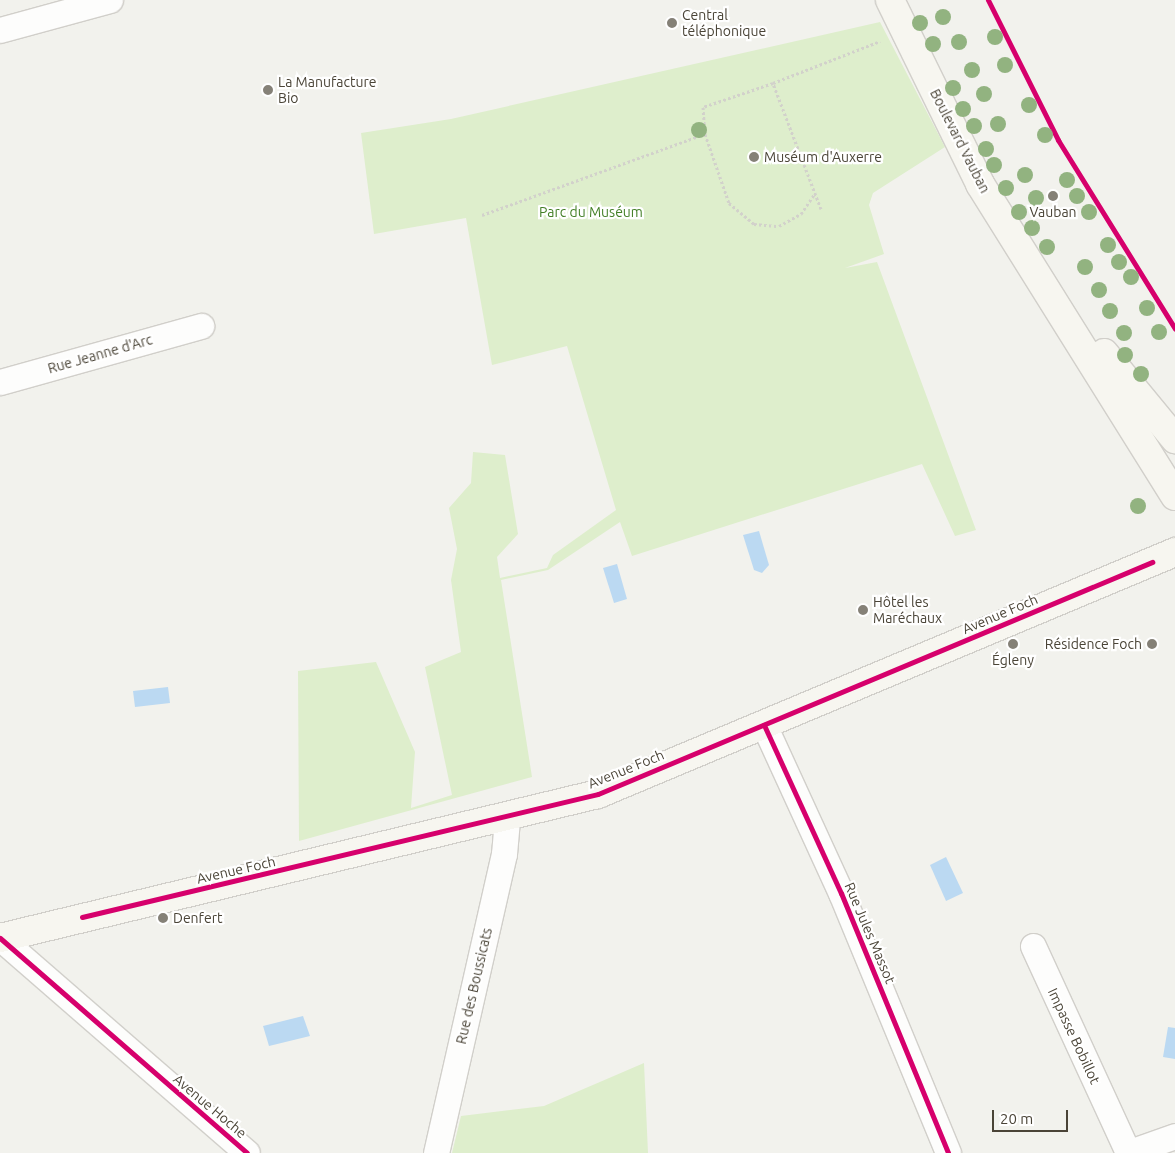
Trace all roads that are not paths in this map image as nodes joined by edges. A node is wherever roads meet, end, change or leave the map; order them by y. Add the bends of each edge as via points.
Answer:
1 (110, 0) edge
2 (890, 0) edge
3 (0, 30) edge
4 (1041, 276) junction
5 (201, 326) dead end
6 (0, 382) edge
7 (1175, 439) edge
8 (1175, 496) edge
9 (1175, 552) edge
10 (764, 725) junction
11 (507, 817) junction
12 (0, 938) edge
13 (1033, 946) dead end
14 (1175, 1136) edge
15 (247, 1153) edge
16 (436, 1153) edge
17 (948, 1153) edge
18 (1127, 1153) edge

1 - 3 street
2 - 4 main road, Boulevard Vauban via 980,184
4 - 7 main road, Boulevard Vauban
4 - 8 main road, Boulevard Vauban
5 - 6 street, Rue Jeanne d'Arc
9 - 10 main road, Avenue Foch
10 - 11 main road, Avenue Foch via 598,794
10 - 17 street, Rue Jules Massot via 842,893
11 - 12 main road, Avenue Foch
11 - 16 street, Rue des Boussicats via 504,854
12 - 15 street, Avenue Hoche
13 - 18 street, Impasse Bobillot
14 - 18 street

